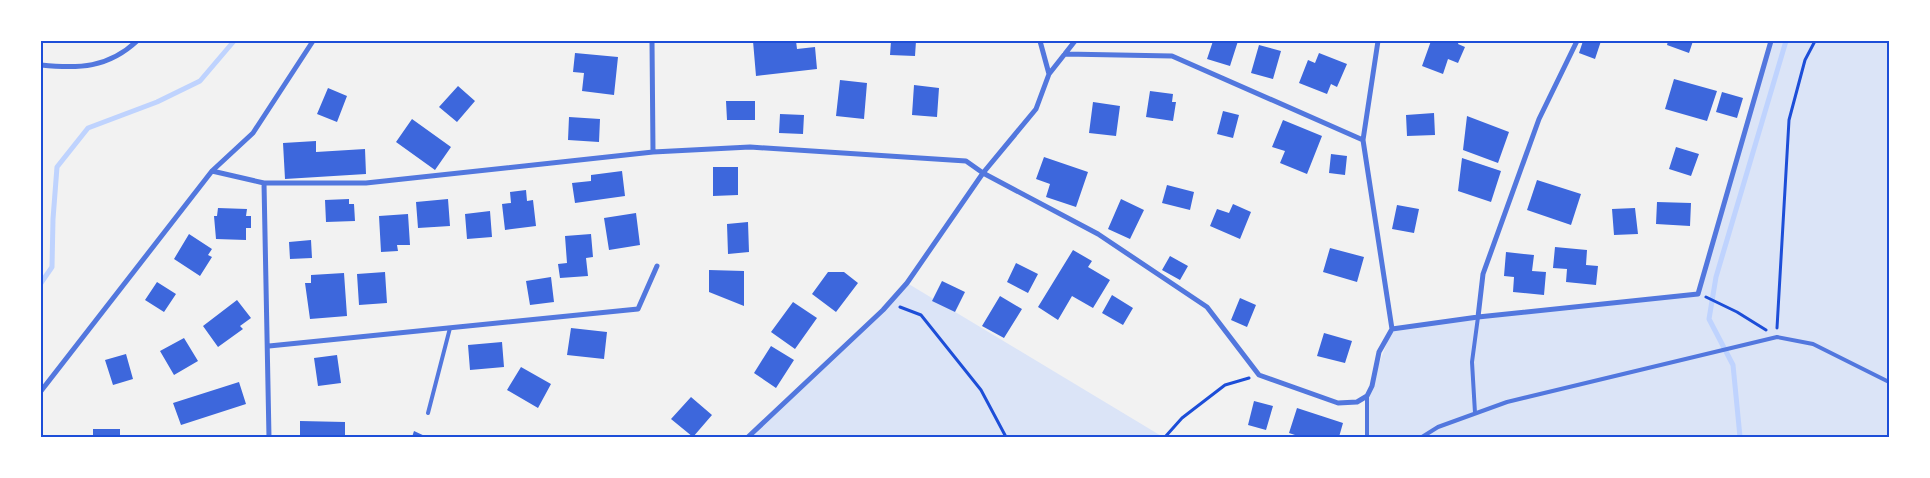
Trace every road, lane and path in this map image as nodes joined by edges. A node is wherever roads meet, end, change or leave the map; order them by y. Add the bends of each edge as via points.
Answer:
1 (137, 41) edge
2 (313, 41) edge
3 (652, 41) edge
4 (1040, 41) edge
5 (1075, 41) edge
6 (1378, 41) edge
7 (1577, 41) edge
8 (1771, 41) edge
9 (1815, 41) edge
10 (1065, 54) junction
11 (41, 65) edge
12 (1049, 74) junction
13 (1363, 140) junction
14 (654, 152) junction
15 (212, 170) junction
16 (983, 173) junction
17 (264, 183) junction
18 (657, 266) dead end
19 (1698, 294) junction
20 (883, 310) junction
21 (1478, 317) junction
22 (450, 328) junction
23 (1392, 329) junction
24 (1777, 337) junction
25 (269, 346) junction
26 (1260, 376) junction
27 (1889, 382) edge
28 (41, 391) edge
29 (1367, 396) junction
30 (428, 413) dead end
31 (1475, 413) junction
32 (270, 437) edge
33 (748, 437) edge
34 (1006, 437) edge
35 (1165, 437) edge
36 (1367, 437) edge
37 (1422, 437) edge

1 - 11 street via 126,51 100,64 68,68
2 - 15 street via 253,133
3 - 14 street
4 - 12 street
5 - 10 street
6 - 13 street
7 - 21 street via 1540,120 1483,274
8 - 19 street
9 - 24 path via 1805,60 1789,120
10 - 12 street
10 - 13 street via 1172,56
12 - 16 street via 1036,109
13 - 23 street
14 - 16 street via 750,147 966,161
14 - 17 street via 366,183
15 - 17 street
15 - 28 street
16 - 20 street via 907,283
16 - 26 street via 1098,234 1207,307
17 - 25 street
18 - 22 street via 638,309
19 - 21 street
19 - 24 path via 1737,312
20 - 33 street
20 - 34 path via 901,307 920,315 981,390
21 - 23 street
21 - 31 lane via 1472,362
22 - 25 street
22 - 30 lane
23 - 29 street via 1379,352
24 - 27 lane via 1813,344
24 - 31 lane via 1597,379
25 - 32 street
26 - 29 street via 1338,403 1356,402
26 - 35 path via 1225,385 1182,418
29 - 36 lane
31 - 37 lane via 1438,427

